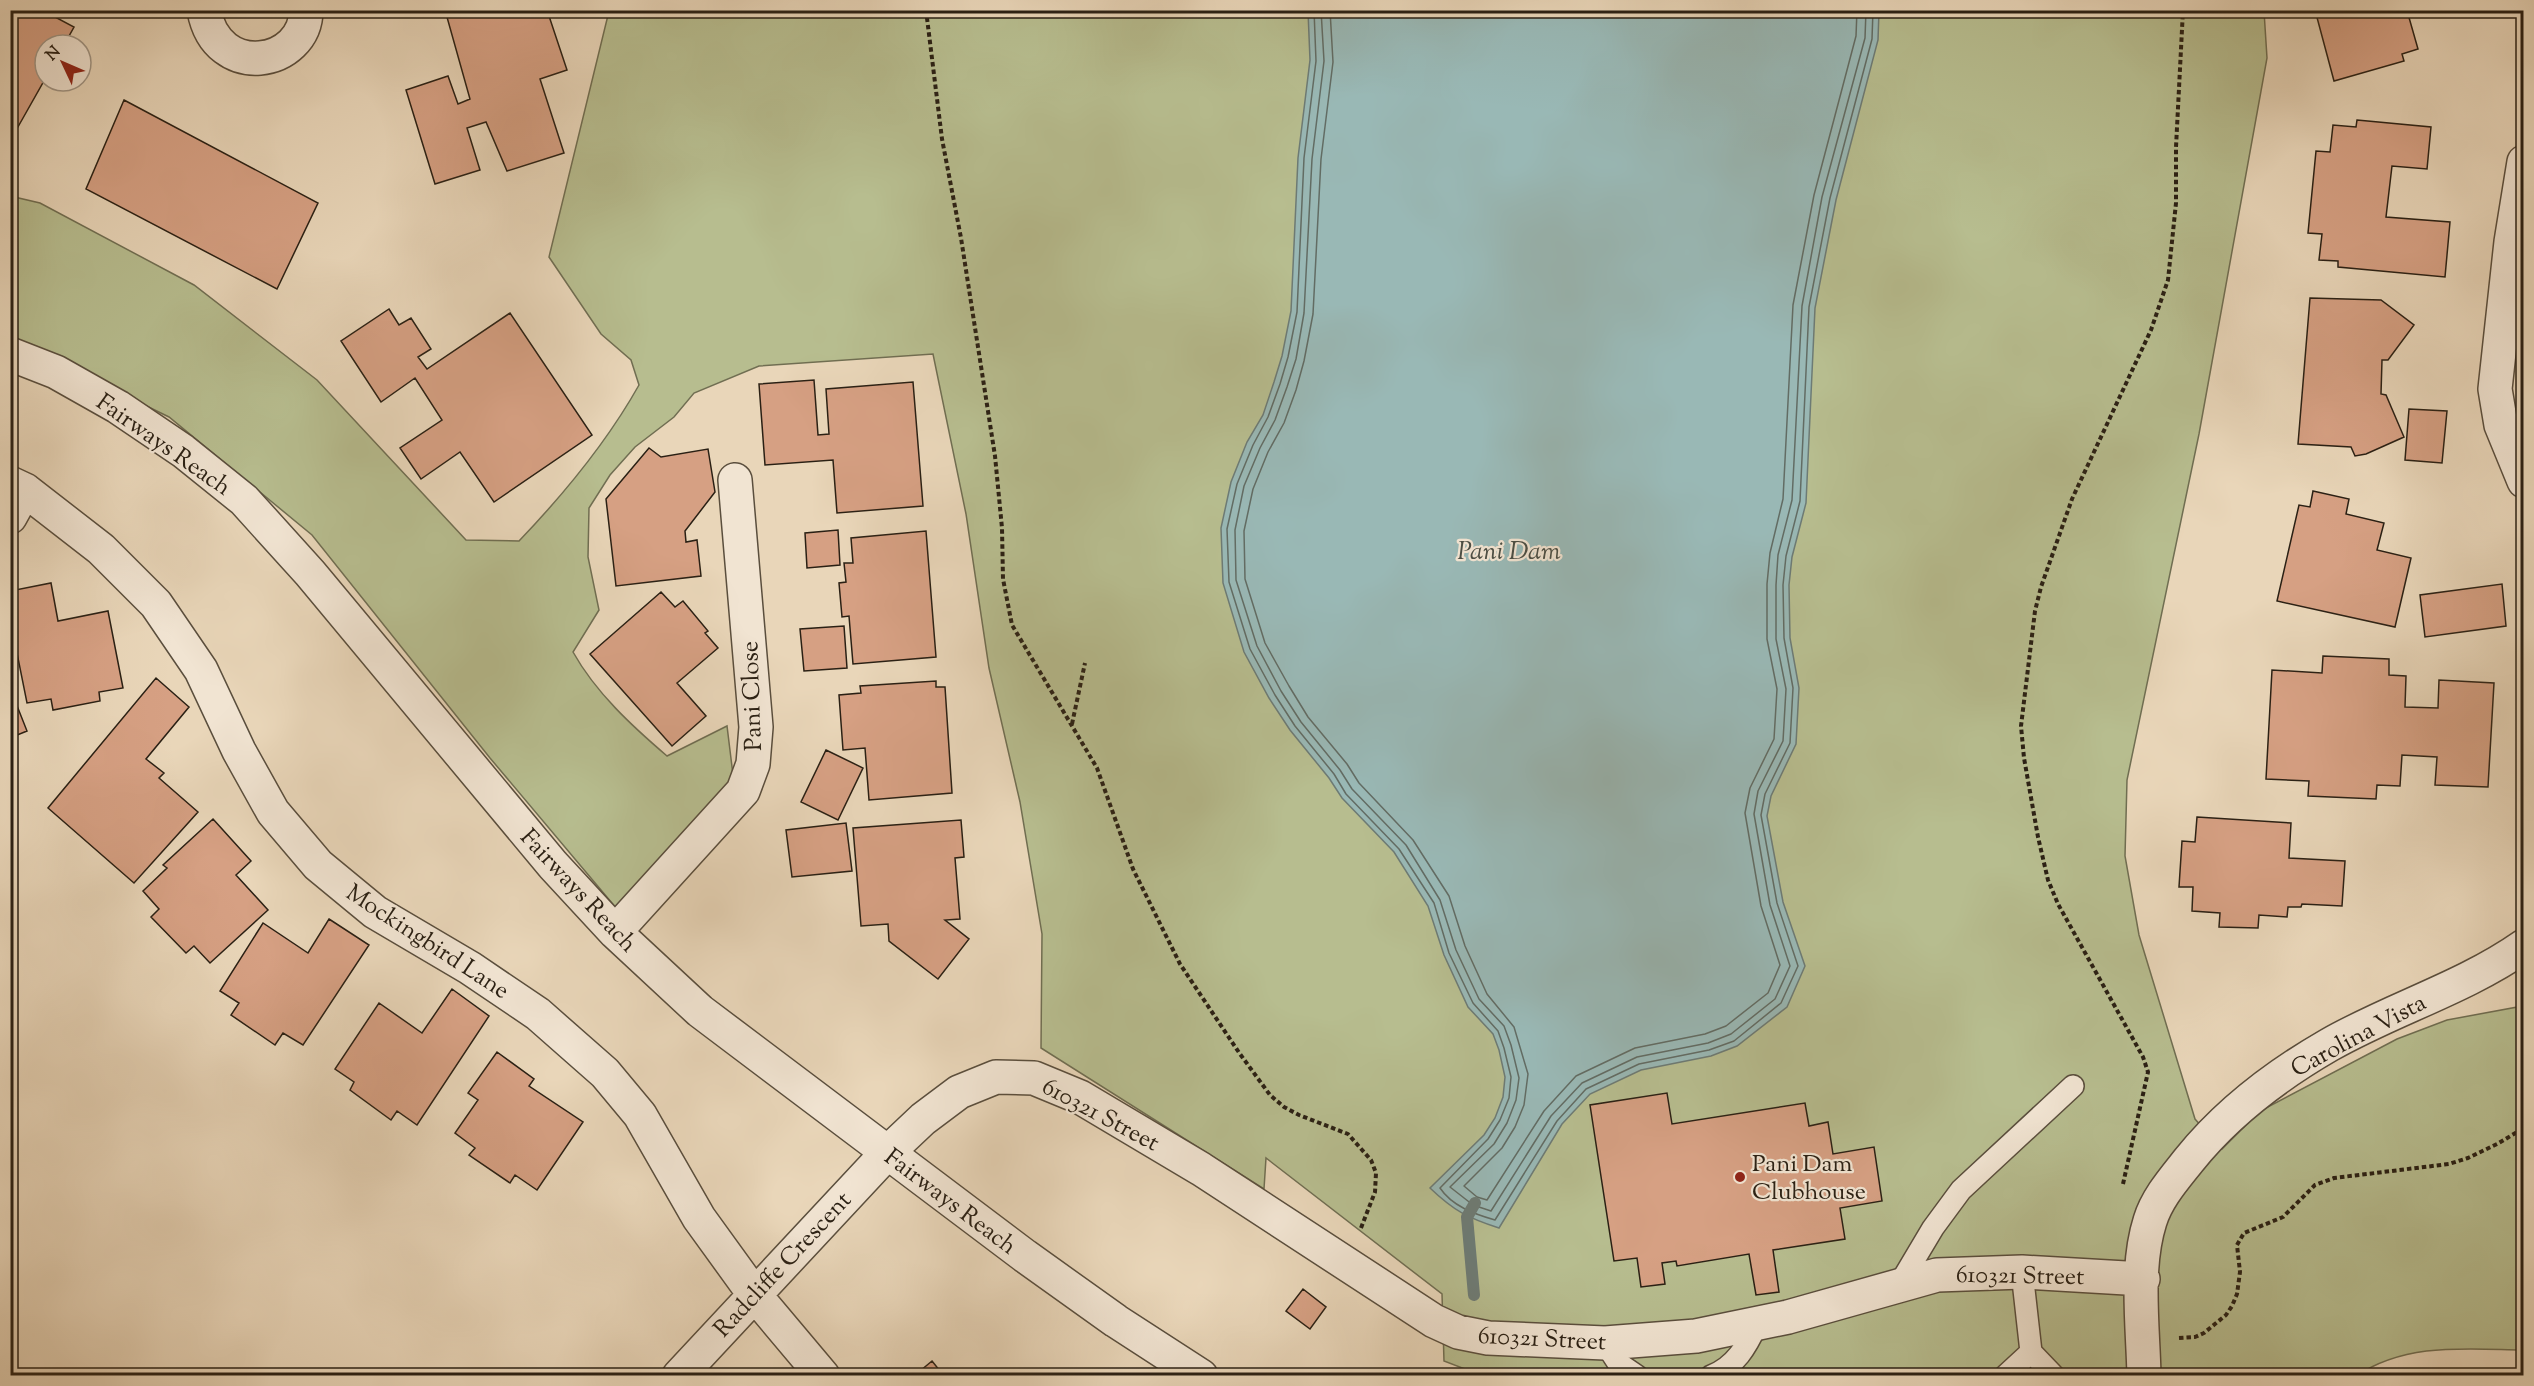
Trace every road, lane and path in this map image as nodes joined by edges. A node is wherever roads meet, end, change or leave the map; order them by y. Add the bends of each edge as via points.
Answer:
1 (204, 10) edge
2 (306, 10) edge
3 (926, 10) edge
4 (2183, 10) edge
5 (2523, 162) edge
6 (10, 354) edge
7 (735, 480) dead end
8 (2523, 481) edge
9 (15, 497) edge
10 (1085, 663) dead end
11 (1072, 725) junction
12 (615, 932) junction
13 (2523, 946) edge
14 (2073, 1086) dead end
15 (2146, 1087) dead end
16 (2523, 1128) edge
17 (887, 1153) junction
18 (1347, 1264) junction
19 (2022, 1272) junction
20 (2143, 1279) junction
21 (1899, 1285) junction
22 (754, 1294) junction
23 (1757, 1323) junction
24 (2143, 1335) junction
25 (1605, 1343) junction
26 (2031, 1352) junction
27 (679, 1376) edge
28 (823, 1376) edge
29 (1201, 1376) edge
30 (1637, 1376) edge
31 (1711, 1376) edge
32 (2005, 1376) edge
33 (2054, 1376) edge
34 (2144, 1376) edge

1 - 2 street via 211,33 228,52 261,59 291,44
3 - 11 path via 942,140 995,456 1008,608 1017,635
4 - 15 path via 2176,202 2168,280 2151,330 2072,499 2041,587 2021,726 2030,801 2048,880 2144,1056
5 - 8 street via 2495,389 2501,425
6 - 12 street, Fairways Reach via 56,372 118,407 183,451 244,500 310,573 553,865
7 - 12 street, Pani Close via 756,727 753,764 743,791
9 - 22 street, Mockingbird Lane via 101,549 156,604 201,670 273,812 318,865 375,912 538,1014 605,1073 640,1115 699,1218
10 - 11 path
11 - 18 path via 1097,768 1133,869 1165,936 1240,1054 1270,1095 1284,1107 1348,1134 1371,1160 1376,1173 1375,1192
12 - 17 street, Fairways Reach via 700,1011
13 - 20 street, Carolina Vista via 2495,966 2329,1045 2266,1087 2205,1141 2161,1196 2150,1220 2142,1255
14 - 21 lane via 1961,1190
16 - 24 path via 2449,1164 2323,1180 2304,1193 2283,1217 2250,1229 2240,1239 2236,1250 2240,1272 2237,1294 2226,1315 2214,1326 2195,1337
17 - 18 street, 610321 Street via 959,1092 996,1077 1034,1078 1080,1097 1131,1127
17 - 22 street, Radcliffe Crescent
17 - 29 street, Fairways Reach via 1116,1321
18 - 25 street, 610321 Street via 1434,1322 1458,1332 1488,1338
19 - 20 street, 610321 Street
19 - 21 street, 610321 Street via 1937,1275
19 - 26 lane
20 - 24 street, Carolina Vista
21 - 23 street, 610321 Street
22 - 27 street, Radcliffe Crescent
22 - 28 street, Mockingbird Lane
23 - 25 street, 610321 Street via 1696,1336
23 - 31 lane via 1742,1352 1722,1372
24 - 34 street, Carolina Vista
25 - 30 lane via 1618,1363
26 - 32 lane
26 - 33 lane

